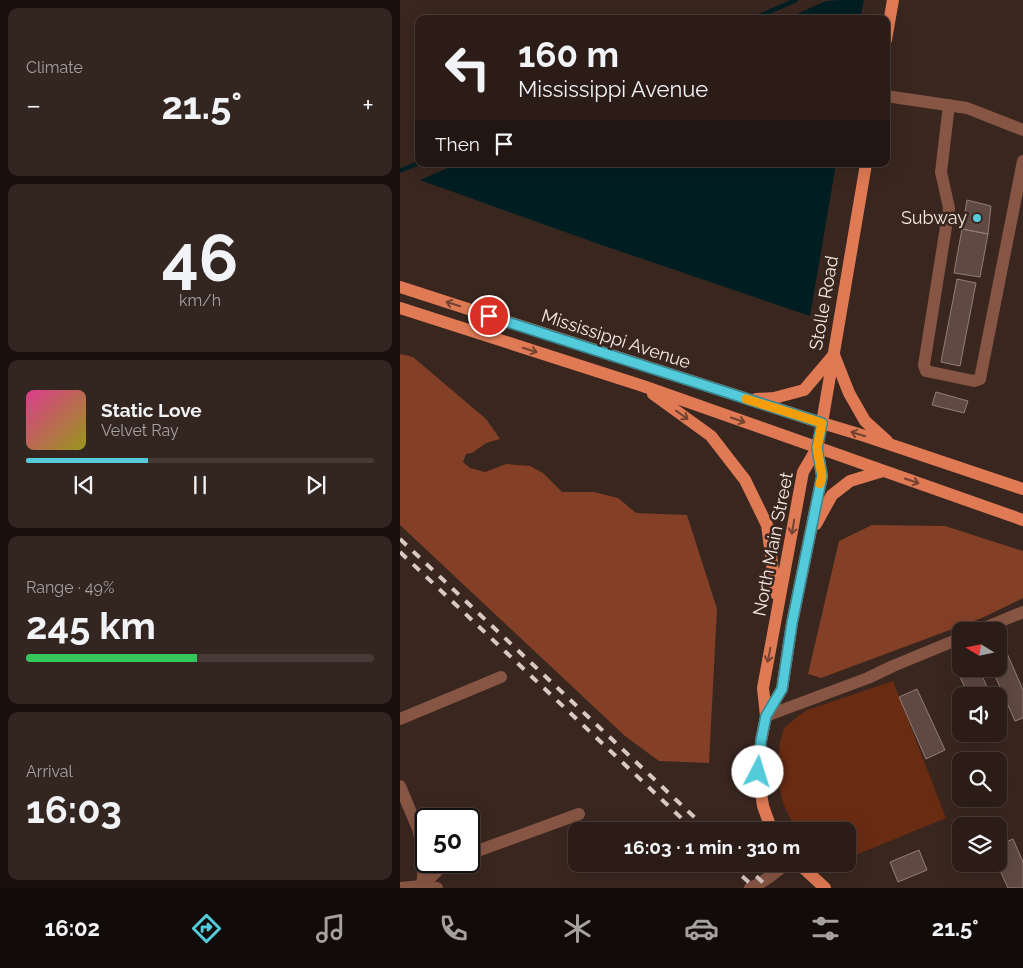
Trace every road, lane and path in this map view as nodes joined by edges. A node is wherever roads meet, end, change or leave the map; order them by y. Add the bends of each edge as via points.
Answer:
1 (893, 0) edge
2 (890, 17) edge
3 (890, 97) edge
4 (949, 105) junction
5 (1023, 130) edge
6 (1023, 161) edge
7 (865, 167) edge
8 (400, 287) edge
9 (400, 308) edge
10 (834, 355) junction
11 (643, 386) junction
12 (747, 399) junction
13 (822, 423) junction
14 (892, 445) junction
15 (817, 448) junction
16 (883, 471) junction
17 (1023, 489) edge
18 (1023, 520) edge
19 (810, 533) junction
20 (778, 607) junction
21 (1023, 612) edge
22 (998, 622) edge
23 (952, 642) edge
24 (501, 677) dead end
25 (766, 716) junction
26 (400, 719) edge
27 (400, 786) edge
28 (579, 814) dead end
29 (768, 822) edge
30 (480, 850) edge
31 (777, 872) edge
32 (807, 872) edge
33 (435, 873) edge
34 (422, 886) junction
35 (402, 888) edge
36 (437, 888) edge
37 (750, 888) edge
38 (824, 888) edge

1 - 2 main road
3 - 4 street
4 - 5 street via 967,108
4 - 6 street via 941,172 949,208 924,365 926,371 974,381 980,379
7 - 10 main road, Stolle Road
12 -> 8 main road, Mississippi Avenue
9 -> 11 main road, Mississippi Avenue
10 - 12 main road via 804,390 774,398
10 - 13 main road, Stolle Road
10 - 14 main road via 849,393 865,421
11 -> 15 main road, Mississippi Avenue
11 -> 20 main road via 711,436 745,480 767,525
12 - 13 main road, Mississippi Avenue
14 -> 13 main road, Mississippi Avenue
13 - 15 main road, Stolle Road
14 - 17 main road, Mississippi Avenue
15 - 16 main road, Mississippi Avenue
15 - 19 main road, North Main Street via 822,476
15 -> 20 main road, North Main Street via 803,472
16 -> 18 main road, Mississippi Avenue
16 - 19 main road via 850,481 832,495
19 - 25 main road, North Main Street via 782,689
20 -> 25 main road, North Main Street via 763,688
21 - 22 street
23 - 25 street via 868,678
24 - 26 street
25 - 29 main road, North Main Street via 758,772 762,806
27 - 34 street via 418,828 425,857
28 - 30 street
31 - 37 street
32 - 38 main road
33 - 34 street
34 - 35 street
34 - 36 street

